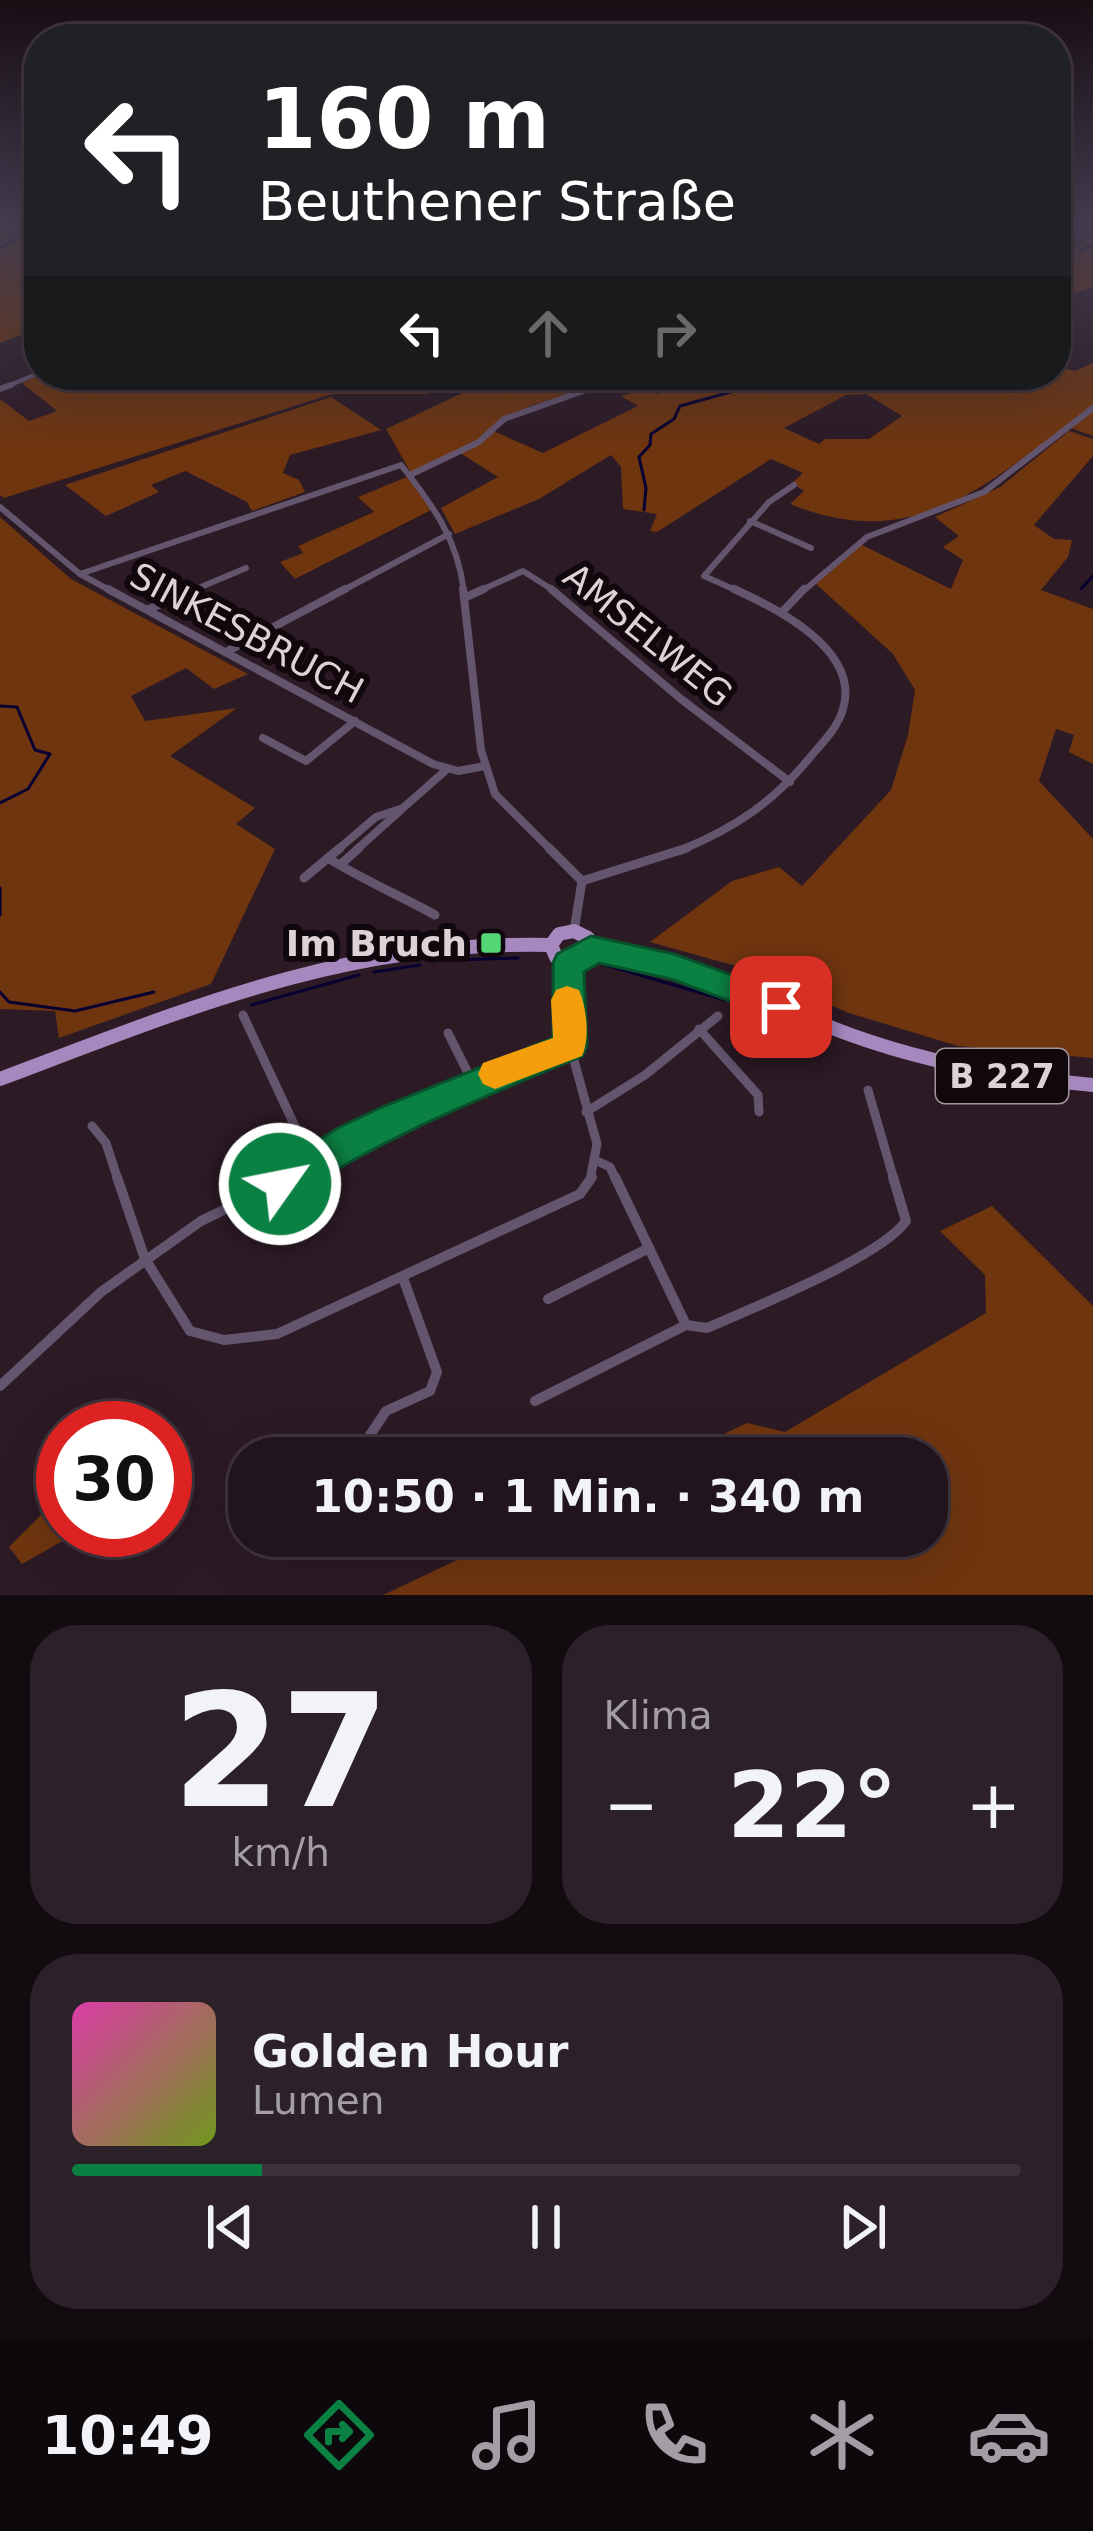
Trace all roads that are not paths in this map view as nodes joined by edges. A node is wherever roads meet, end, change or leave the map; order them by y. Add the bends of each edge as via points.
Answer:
1 (585, 390) edge
2 (1093, 408) edge
3 (410, 475) junction
4 (794, 485) dead end
5 (0, 507) edge
6 (750, 521) junction
7 (449, 535) junction
8 (811, 548) dead end
9 (246, 568) dead end
10 (80, 574) junction
11 (464, 598) junction
12 (147, 610) junction
13 (783, 611) junction
14 (226, 652) junction
15 (355, 721) junction
16 (263, 738) dead end
17 (485, 766) junction
18 (446, 770) junction
19 (790, 782) junction
20 (403, 808) junction
21 (328, 858) junction
22 (340, 866) junction
23 (304, 878) dead end
24 (582, 881) junction
25 (436, 915) dead end
26 (574, 931) junction
27 (551, 945) junction
28 (591, 948) junction
29 (568, 963) junction
30 (243, 1015) dead end
31 (718, 1016) dead end
32 (699, 1029) junction
33 (448, 1033) dead end
34 (570, 1046) junction
35 (0, 1079) edge
36 (473, 1083) junction
37 (1093, 1085) edge
38 (868, 1090) dead end
39 (586, 1112) junction
40 (759, 1112) dead end
41 (92, 1126) dead end
42 (597, 1160) junction
43 (312, 1163) junction
44 (649, 1249) junction
45 (145, 1258) junction
46 (403, 1278) junction
47 (548, 1299) dead end
48 (686, 1324) junction
49 (1, 1383) edge
50 (536, 1401) dead end
51 (369, 1437) edge

1 - 3 street via 504,419 479,442
2 - 13 street via 985,492 858,543
3 - 7 street
3 - 10 street via 401,465
4 - 6 street
5 - 10 street, SINKESBRUCH
6 - 8 street
6 - 13 street via 704,576
7 - 11 street
7 - 14 street
9 - 12 street
10 - 12 street, SINKESBRUCH
11 - 17 street
11 - 19 street, AMSELWEG via 523,571
12 - 14 street, SINKESBRUCH
13 - 19 street via 833,662 846,703
14 - 15 street, SINKESBRUCH
15 - 16 street via 306,761
15 - 18 street, SINKESBRUCH
17 - 18 street
17 - 24 street via 500,801
18 - 20 street
19 - 24 street via 742,821
20 - 21 street via 376,817
20 - 22 street
21 - 22 street
21 - 23 street
22 - 25 street
24 - 26 street
26 - 27 main road
26 - 28 main road
27 - 29 main road
27 - 35 main road via 432,948 323,969
28 - 29 main road
28 - 37 main road, B 227 via 707,977 913,1056
29 - 34 street
30 - 43 street
31 - 32 street
32 - 39 street
32 - 40 street via 758,1095
33 - 36 street
34 - 36 street
34 - 39 street
36 - 43 street
38 - 48 street via 906,1221 900,1233 737,1317 707,1328
39 - 42 street
41 - 45 street via 106,1143
42 - 44 street via 610,1168
42 - 46 street via 580,1194
43 - 45 street
44 - 47 street
44 - 48 street
45 - 46 street via 190,1331 224,1340 277,1334
45 - 49 street
46 - 51 street via 437,1372 430,1391 386,1411
48 - 50 street

